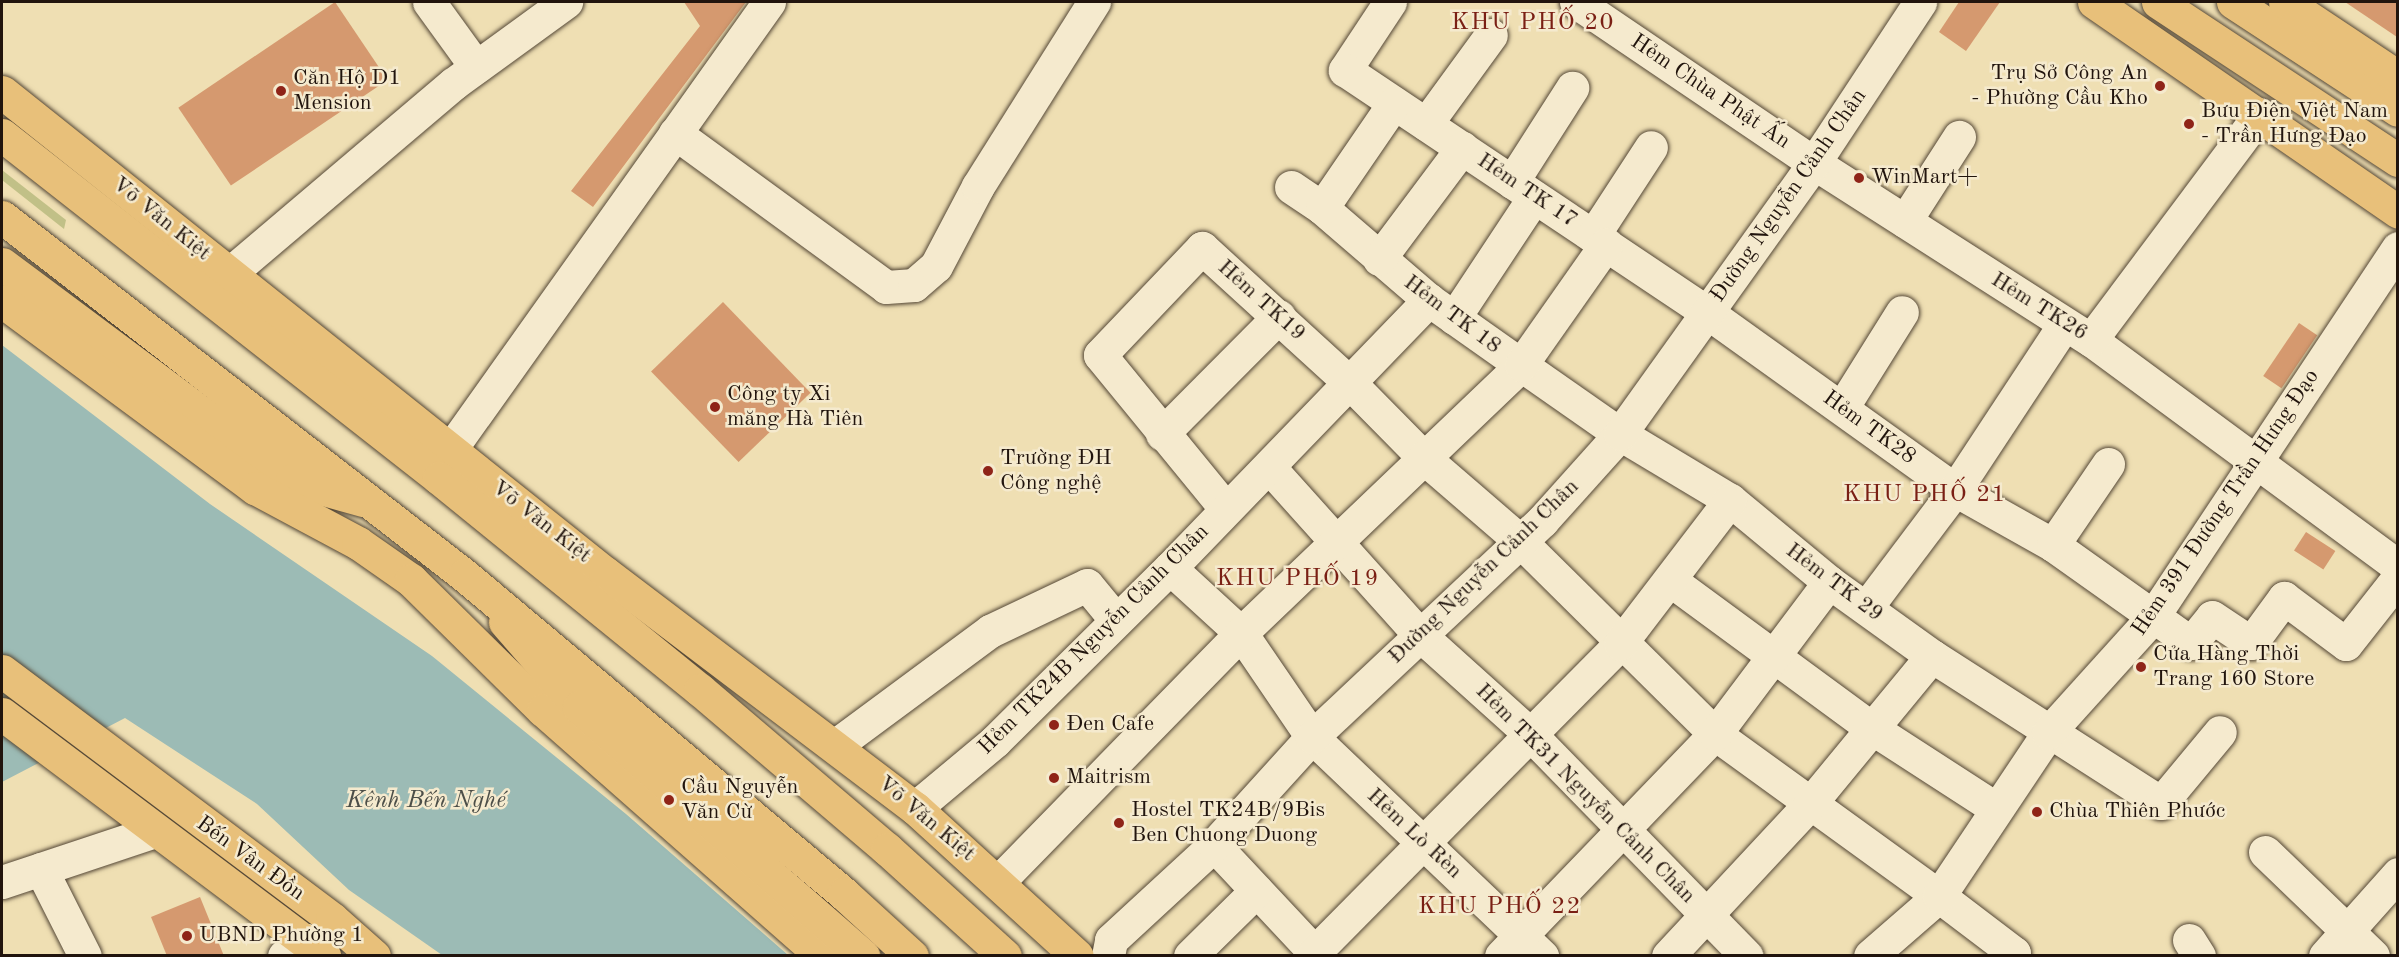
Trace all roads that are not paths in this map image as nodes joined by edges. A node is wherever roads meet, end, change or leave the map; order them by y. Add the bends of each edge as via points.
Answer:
1 (429, 2) edge
2 (566, 2) edge
3 (769, 2) edge
4 (1094, 2) edge
5 (1390, 2) edge
6 (1576, 2) edge
7 (1920, 2) edge
8 (2094, 2) edge
9 (2158, 2) edge
10 (2234, 2) edge
11 (2279, 9) edge
12 (1491, 35) dead end
13 (476, 67) junction
14 (2397, 77) edge
15 (1572, 88) dead end
16 (2, 92) edge
17 (1394, 103) junction
18 (2397, 110) edge
19 (2260, 114) junction
20 (1426, 124) junction
21 (675, 133) junction
22 (2, 135) edge
23 (1959, 137) dead end
24 (1651, 147) dead end
25 (1462, 148) junction
26 (2393, 157) edge
27 (1814, 163) junction
28 (1292, 188) dead end
29 (1523, 189) junction
30 (2366, 189) junction
31 (1323, 208) junction
32 (2397, 212) edge
33 (2, 217) edge
34 (1905, 221) junction
35 (1600, 240) junction
36 (2397, 248) edge
37 (1379, 259) junction
38 (2, 264) edge
39 (229, 274) junction
40 (2, 301) edge
41 (1441, 309) junction
42 (1902, 312) dead end
43 (1708, 313) junction
44 (1279, 316) junction
45 (2078, 332) junction
46 (1521, 365) junction
47 (1350, 383) junction
48 (1842, 408) junction
49 (1162, 434) junction
50 (1620, 434) junction
51 (450, 450) junction
52 (1424, 458) junction
53 (2258, 460) junction
54 (2108, 464) dead end
55 (1269, 467) junction
56 (292, 480) junction
57 (1955, 490) junction
58 (363, 500) junction
59 (1730, 500) junction
60 (1226, 509) junction
61 (1520, 541) junction
62 (1336, 542) junction
63 (358, 543) junction
64 (2053, 545) junction
65 (2397, 566) edge
66 (1170, 568) junction
67 (464, 575) junction
68 (2397, 578) edge
69 (1670, 579) junction
70 (1829, 582) junction
71 (1866, 608) junction
72 (2152, 618) junction
73 (1115, 619) junction
74 (1241, 633) junction
75 (1420, 635) junction
76 (1620, 644) junction
77 (1774, 656) junction
78 (1932, 656) junction
79 (2, 671) edge
80 (2, 714) edge
81 (1873, 729) junction
82 (2220, 732) dead end
83 (2048, 733) junction
84 (1530, 734) junction
85 (1715, 734) junction
86 (1312, 737) junction
87 (836, 746) junction
88 (1809, 806) junction
89 (915, 808) junction
90 (1995, 808) junction
91 (143, 822) junction
92 (1624, 830) junction
93 (1422, 842) junction
94 (1214, 845) junction
95 (2265, 852) dead end
96 (41, 869) junction
97 (2397, 874) edge
98 (999, 881) junction
99 (2, 882) edge
100 (1256, 891) junction
101 (1939, 896) junction
102 (1708, 916) junction
103 (332, 919) junction
104 (2348, 933) junction
105 (1110, 948) edge
106 (1522, 949) edge
107 (305, 950) edge
108 (1071, 950) edge
109 (1316, 954) edge
110 (2014, 954) edge
111 (85, 956) edge
112 (374, 956) edge
113 (822, 956) edge
114 (863, 956) edge
115 (912, 956) edge
116 (1005, 956) edge
117 (1190, 956) edge
118 (1668, 956) edge
119 (1747, 956) edge
120 (1870, 956) edge
121 (2325, 956) edge
122 (2373, 956) edge

1 - 13 street
2 - 13 street
3 - 21 street
4 - 21 street via 978,186 936,266 914,285 885,287
5 - 17 street, Hẻm TK 17 via 1345,70
6 - 27 street, Hẻm Chùa Phật Ấn
7 - 27 street, Đường Nguyễn Cảnh Chân
8 - 19 main road
9 - 26 main road
10 - 11 main road
11 - 14 main road
11 - 18 main road
12 - 20 street
13 - 39 street
15 - 29 street, Hẻm TK24B Nguyễn Cảnh Chân
16 - 39 main road, Võ Văn Kiệt
17 - 20 street, Hẻm TK 17
17 - 31 street
19 - 30 main road
19 - 45 street
20 - 25 street, Hẻm TK 17
21 - 51 street
22 - 116 main road, Võ Văn Kiệt via 376,428 700,690 887,849
23 - 34 street
24 - 35 street
25 - 29 street, Hẻm TK 17
25 - 37 street
26 - 30 main road
27 - 34 street, Hẻm TK26
27 - 43 street, Đường Nguyễn Cảnh Chân
28 - 31 street, Hẻm TK 18
29 - 35 street, Hẻm TK 17
29 - 41 street, Hẻm TK24B Nguyễn Cảnh Chân
30 - 32 main road
31 - 37 street, Hẻm TK 18
33 - 58 main road
34 - 45 street, Hẻm TK26
35 - 43 street, Hẻm TK 17
35 - 46 street
36 - 53 street, Hẻm 391 Đường Trần Hưng Ðạo
37 - 41 street, Hẻm TK 18
38 - 56 main road
39 - 51 main road, Võ Văn Kiệt
40 - 63 main road via 255,488
41 - 46 street, Hẻm TK 18
41 - 47 street, Hẻm TK24B Nguyễn Cảnh Chân
42 - 48 street
43 - 48 street, Hẻm TK28
43 - 50 street, Đường Nguyễn Cảnh Chân
44 - 47 street, Hẻm TK19
44 - 49 street
44 - 49 street, Hẻm TK19 via 1202,248 1100,356
45 - 53 street, Hẻm TK26
45 - 57 street
46 - 50 street, Hẻm TK 18
46 - 52 street
47 - 52 street, Hẻm TK19
47 - 55 street, Hẻm TK24B Nguyễn Cảnh Chân
48 - 57 street, Hẻm TK28
49 - 60 street, Hẻm TK19
50 - 59 street, Hẻm TK 29
50 - 61 street, Đường Nguyễn Cảnh Chân
51 - 87 main road, Võ Văn Kiệt via 605,573
52 - 61 street, Hẻm TK19
52 - 62 street
53 - 65 street, Hẻm TK26
53 - 72 street, Hẻm 391 Đường Trần Hưng Ðạo
54 - 64 street
55 - 60 street, Hẻm TK24B Nguyễn Cảnh Chân
55 - 62 street, Hẻm TK31 Nguyễn Cảnh Chân
56 - 58 main road
56 - 63 main road
57 - 64 street, Hẻm TK28
57 - 71 street
58 - 67 main road
59 - 69 street
59 - 70 street, Hẻm TK 29
60 - 66 street, Hẻm TK24B Nguyễn Cảnh Chân
61 - 75 street, Đường Nguyễn Cảnh Chân
61 - 76 street, Hẻm TK19
62 - 74 street
62 - 75 street, Hẻm TK31 Nguyễn Cảnh Chân
63 - 113 main road via 411,580 543,710
64 - 72 street, Hẻm TK28
66 - 73 street, Hẻm TK24B Nguyễn Cảnh Chân
66 - 74 street, Hẻm Lò Rèn
67 - 114 main road via 579,707
67 - 115 main road via 844,894
68 - 72 street, Hẻm TK28 via 2346,644 2284,598 2251,643 2212,616 2191,643
69 - 76 street
69 - 77 street
70 - 71 street, Hẻm TK 29
70 - 77 street
71 - 78 street, Hẻm TK 29
72 - 83 street, Hẻm 391 Đường Trần Hưng Ðạo
73 - 87 street via 1087,585 990,631
73 - 89 street, Hẻm TK24B Nguyễn Cảnh Chân via 995,741
74 - 86 street, Hẻm Lò Rèn
74 - 98 street
75 - 84 street, Hẻm TK31 Nguyễn Cảnh Chân
75 - 86 street, Đường Nguyễn Cảnh Chân
76 - 84 street
76 - 85 street, Hẻm TK19
77 - 81 street
77 - 85 street
78 - 81 street
78 - 83 street, Hẻm TK 29
79 - 103 main road, Bến Vân Đồn
80 - 91 main road, Bến Vân Đồn
81 - 88 street
81 - 90 street
82 - 83 street, Hẻm TK 29 via 2161,803
83 - 90 street, Hẻm 391 Đường Trần Hưng Ðạo
84 - 92 street, Hẻm TK31 Nguyễn Cảnh Chân
84 - 93 street
85 - 88 street, Hẻm TK19
85 - 92 street
86 - 93 street, Hẻm Lò Rèn
86 - 94 street, Đường Nguyễn Cảnh Chân
87 - 89 main road, Võ Văn Kiệt
88 - 101 street, Hẻm TK19
88 - 102 street
89 - 98 main road, Võ Văn Kiệt
90 - 101 street, Hẻm 391 Đường Trần Hưng Ðạo
91 - 96 street
91 - 107 main road, Bến Vân Đồn
92 - 102 street, Hẻm TK31 Nguyễn Cảnh Chân
92 - 106 street
93 - 106 street, Hẻm Lò Rèn
93 - 109 street
94 - 100 street
94 - 105 street, Đường Nguyễn Cảnh Chân
95 - 104 street
96 - 99 street
96 - 111 street
97 - 104 street
98 - 108 main road, Võ Văn Kiệt
100 - 109 street
100 - 117 street
101 - 110 street, Hẻm TK19
101 - 120 street, Hẻm 391 Đường Trần Hưng Ðạo
102 - 118 street
102 - 119 street, Hẻm TK31 Nguyễn Cảnh Chân
103 - 107 main road
103 - 112 main road, Bến Vân Đồn
104 - 121 street
104 - 122 street
105 - 108 street

